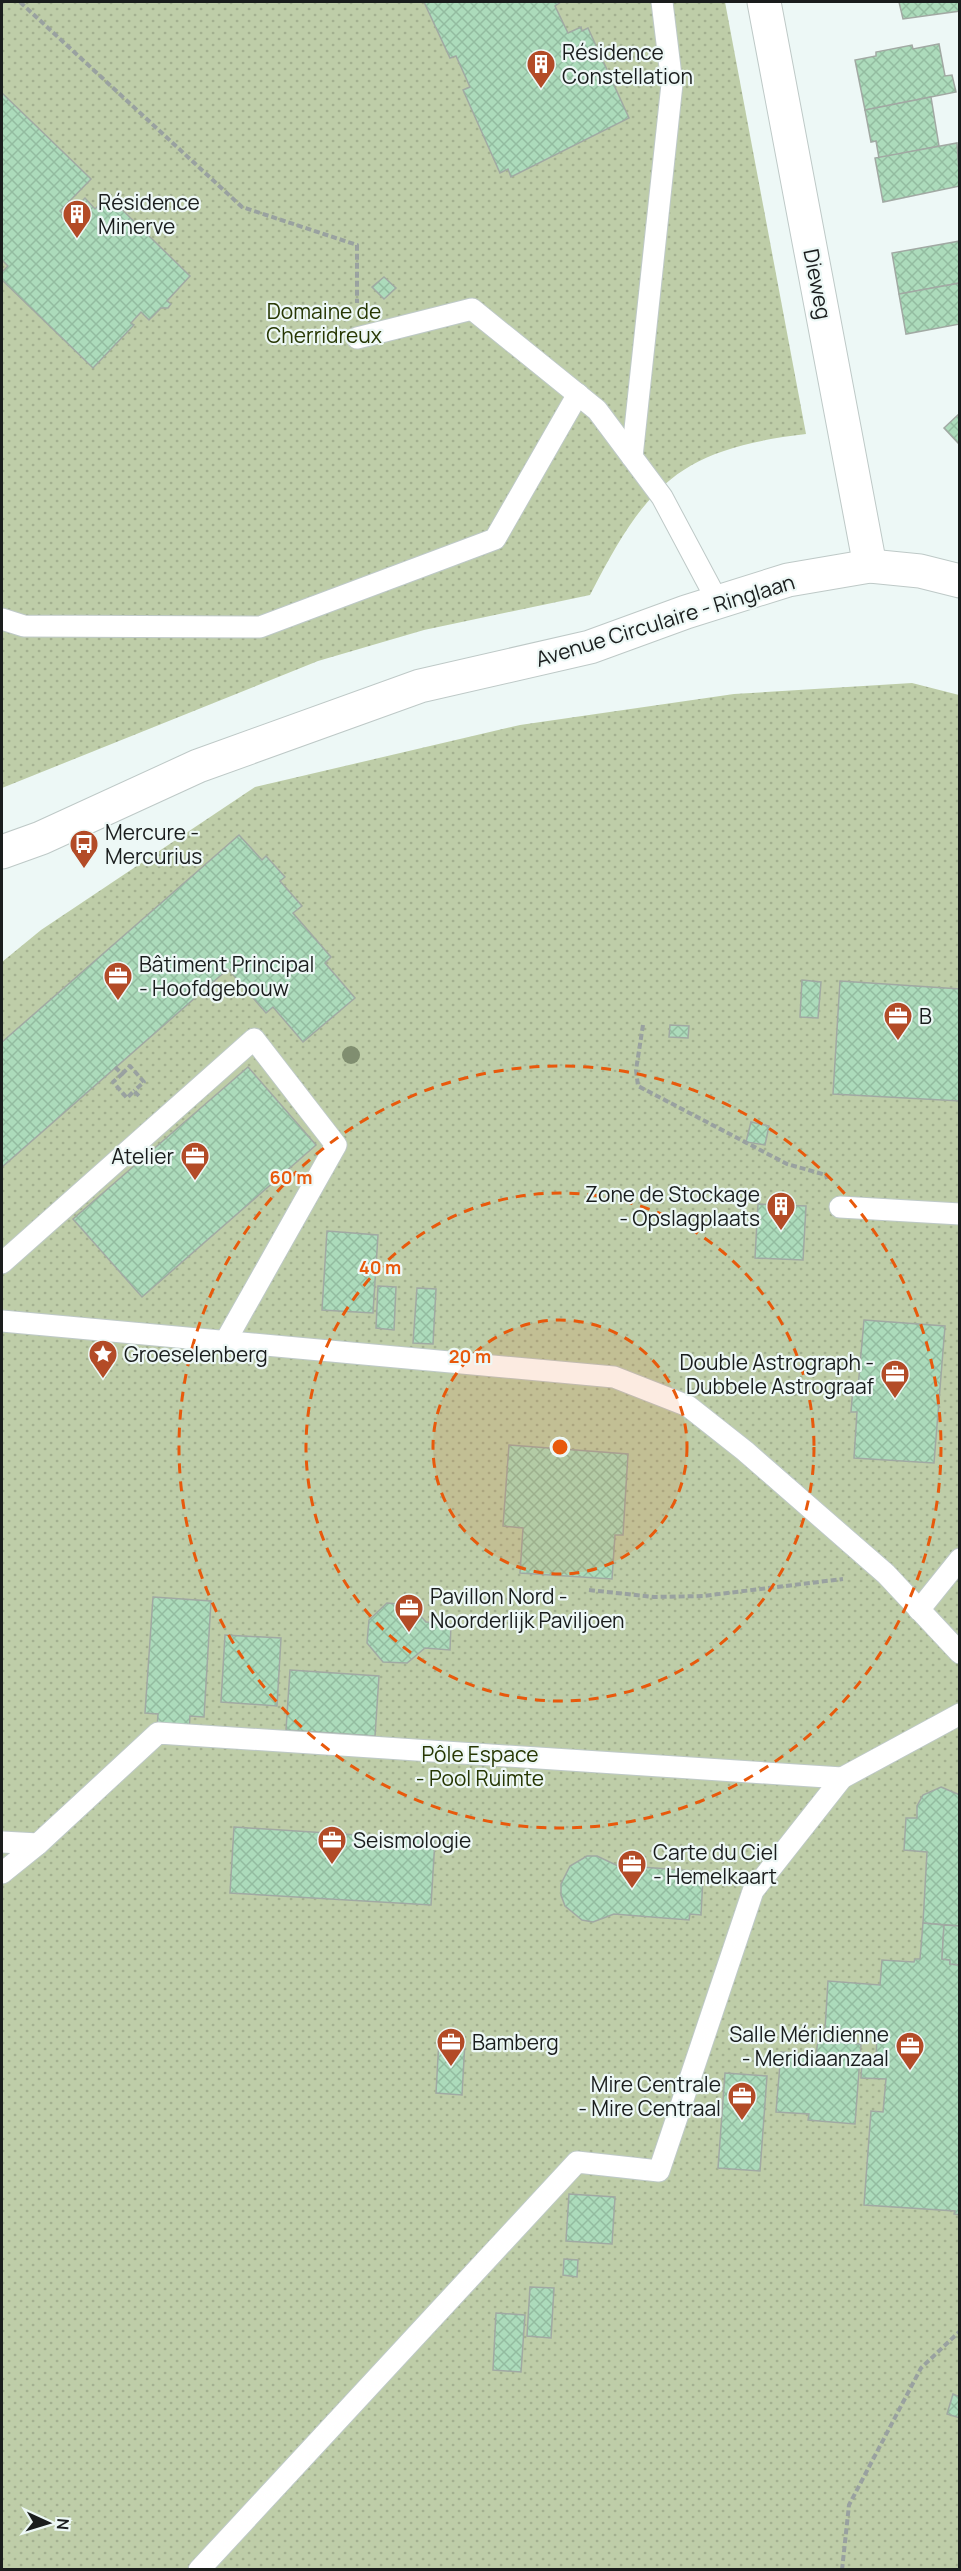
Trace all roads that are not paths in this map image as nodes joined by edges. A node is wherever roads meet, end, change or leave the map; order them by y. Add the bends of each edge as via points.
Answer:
1 (662, 2) edge
2 (764, 2) edge
3 (357, 338) road end
4 (578, 394) junction
5 (632, 457) junction
6 (870, 566) junction
7 (960, 581) edge
8 (718, 602) junction
9 (2, 619) edge
10 (40, 838) junction
11 (2, 852) edge
12 (2, 876) edge
13 (840, 1207) road end
14 (960, 1214) edge
15 (2, 1263) edge
16 (2, 1321) edge
17 (225, 1342) junction
18 (960, 1559) edge
19 (919, 1610) junction
20 (960, 1653) edge
21 (960, 1714) edge
22 (842, 1778) junction
23 (2, 1842) edge
24 (38, 1844) junction
25 (2, 1873) edge
26 (199, 2570) edge

1 - 5 lane via 672,84
2 - 6 street, Dieweg
3 - 4 lane via 472,309
4 - 5 lane via 597,410
4 - 9 lane via 495,539 260,627 24,626
5 - 8 lane via 662,497
6 - 7 street, Avenue Circulaire - Ringlaan via 920,571
6 - 8 street, Avenue Circulaire - Ringlaan via 788,580
8 - 10 street, Avenue Circulaire - Ringlaan via 590,647 420,686 198,766
10 - 11 street, Avenue Circulaire - Ringlaan
10 - 12 street, Avenue Circulaire - Ringlaan
13 - 14 lane
15 - 17 lane via 254,1039 336,1145
16 - 17 lane
17 - 19 lane via 614,1377 687,1406 745,1451 886,1574
18 - 19 lane
19 - 20 lane
21 - 22 lane
22 - 24 lane via 158,1733
22 - 26 lane via 753,1891 659,2171 577,2162
23 - 24 lane
24 - 25 lane

